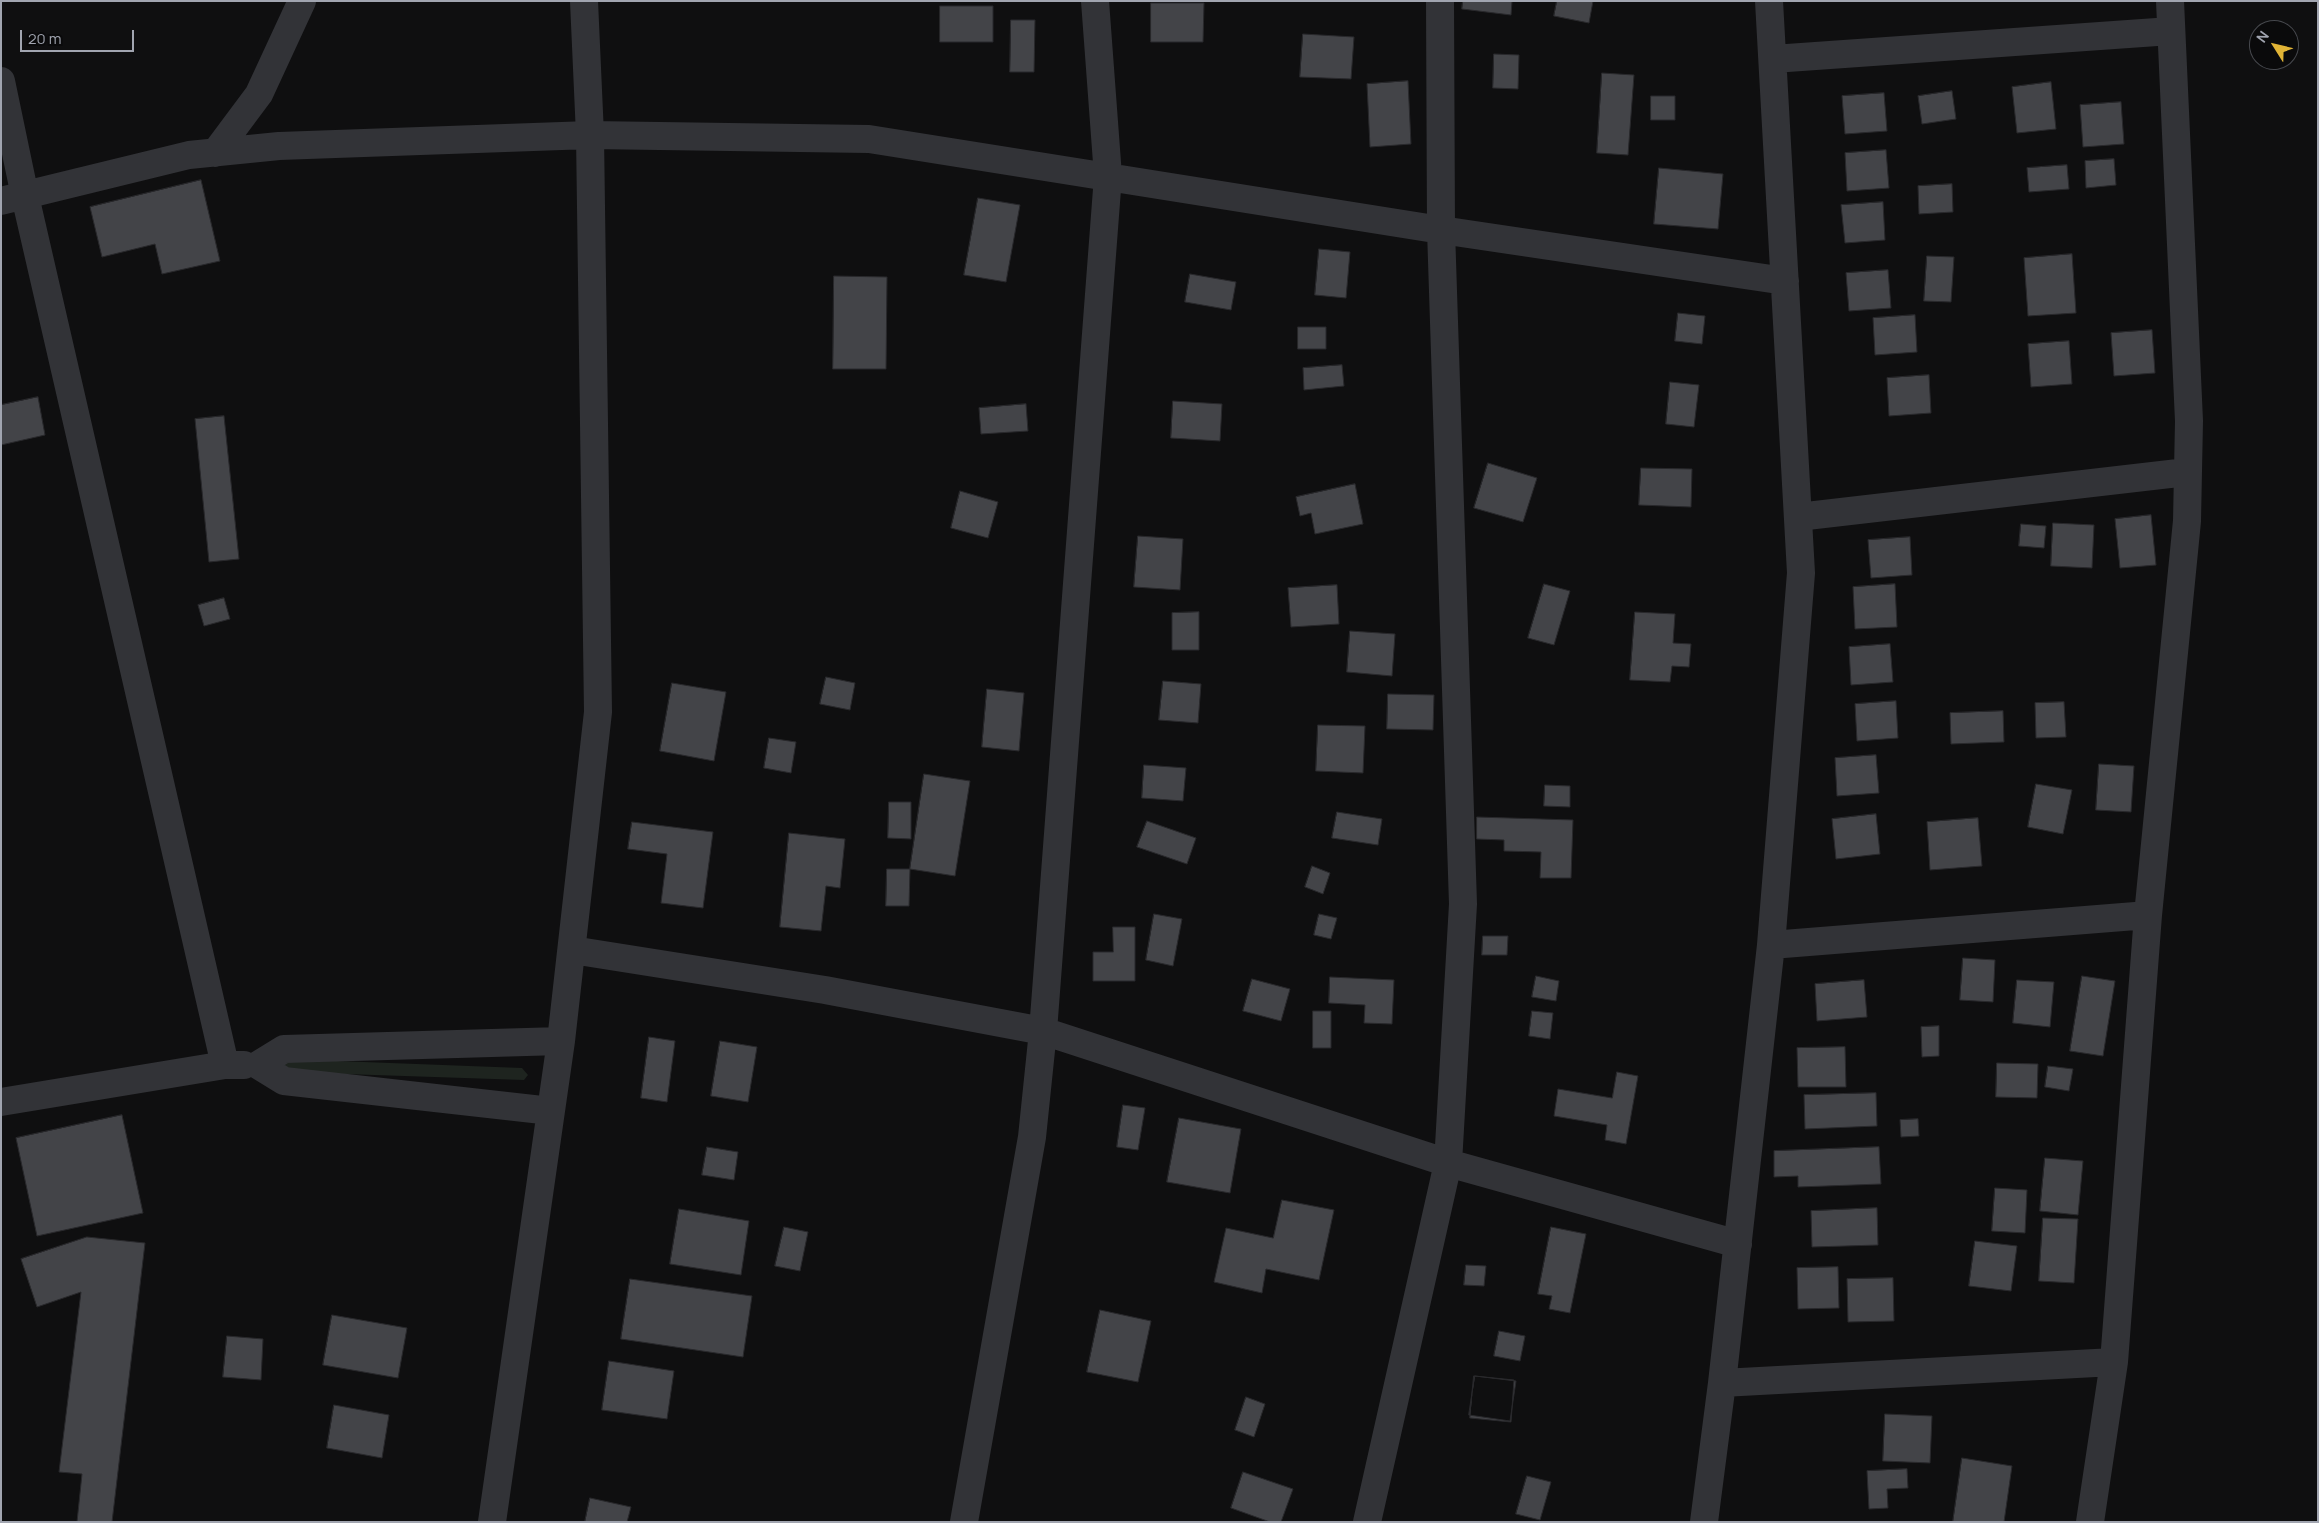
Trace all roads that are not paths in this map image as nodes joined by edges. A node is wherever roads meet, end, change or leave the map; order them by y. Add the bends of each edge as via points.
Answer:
1 (302, 1) edge
2 (584, 1) edge
3 (1095, 1) edge
4 (1440, 1) edge
5 (1770, 1) edge
6 (2170, 1) edge
7 (2171, 31) junction
8 (1773, 59) junction
9 (1, 81) edge
10 (590, 135) junction
11 (215, 152) junction
12 (1108, 176) junction
13 (13, 199) edge
14 (1441, 230) junction
15 (1785, 281) junction
16 (2187, 472) junction
17 (1798, 517) junction
18 (2148, 915) junction
19 (1772, 945) junction
20 (572, 950) junction
21 (1042, 1031) junction
22 (561, 1041) junction
23 (225, 1065) junction
24 (258, 1065) junction
25 (1, 1102) edge
26 (551, 1111) junction
27 (1448, 1163) junction
28 (1738, 1244) junction
29 (2114, 1362) junction
30 (1722, 1383) junction
31 (492, 1522) edge
32 (964, 1522) edge
33 (1367, 1522) edge
34 (1704, 1522) edge
35 (2090, 1522) edge

1 - 11 street via 259,94
2 - 10 street
3 - 12 street
4 - 14 street
5 - 8 street
6 - 7 street
7 - 8 street
7 - 16 street via 2189,421
8 - 15 street
9 - 13 street
10 - 11 street via 279,146
10 - 12 street via 869,139
10 - 20 street via 598,712
11 - 13 street via 188,155
12 - 14 street
12 - 21 street
13 - 23 street
14 - 15 street
14 - 27 street via 1463,904
15 - 17 street
16 - 17 street
16 - 18 street via 2187,521
17 - 19 street via 1802,573
18 - 19 street
18 - 29 street
19 - 28 street
20 - 21 street via 825,990
20 - 22 street
21 - 27 street
21 - 32 street via 1032,1137
22 - 24 street via 284,1049
22 - 26 street
23 - 24 street
23 - 25 street
24 - 26 street via 284,1081
26 - 31 street
27 - 28 street
27 - 33 street
28 - 30 street
29 - 30 street
29 - 35 street
30 - 34 street

